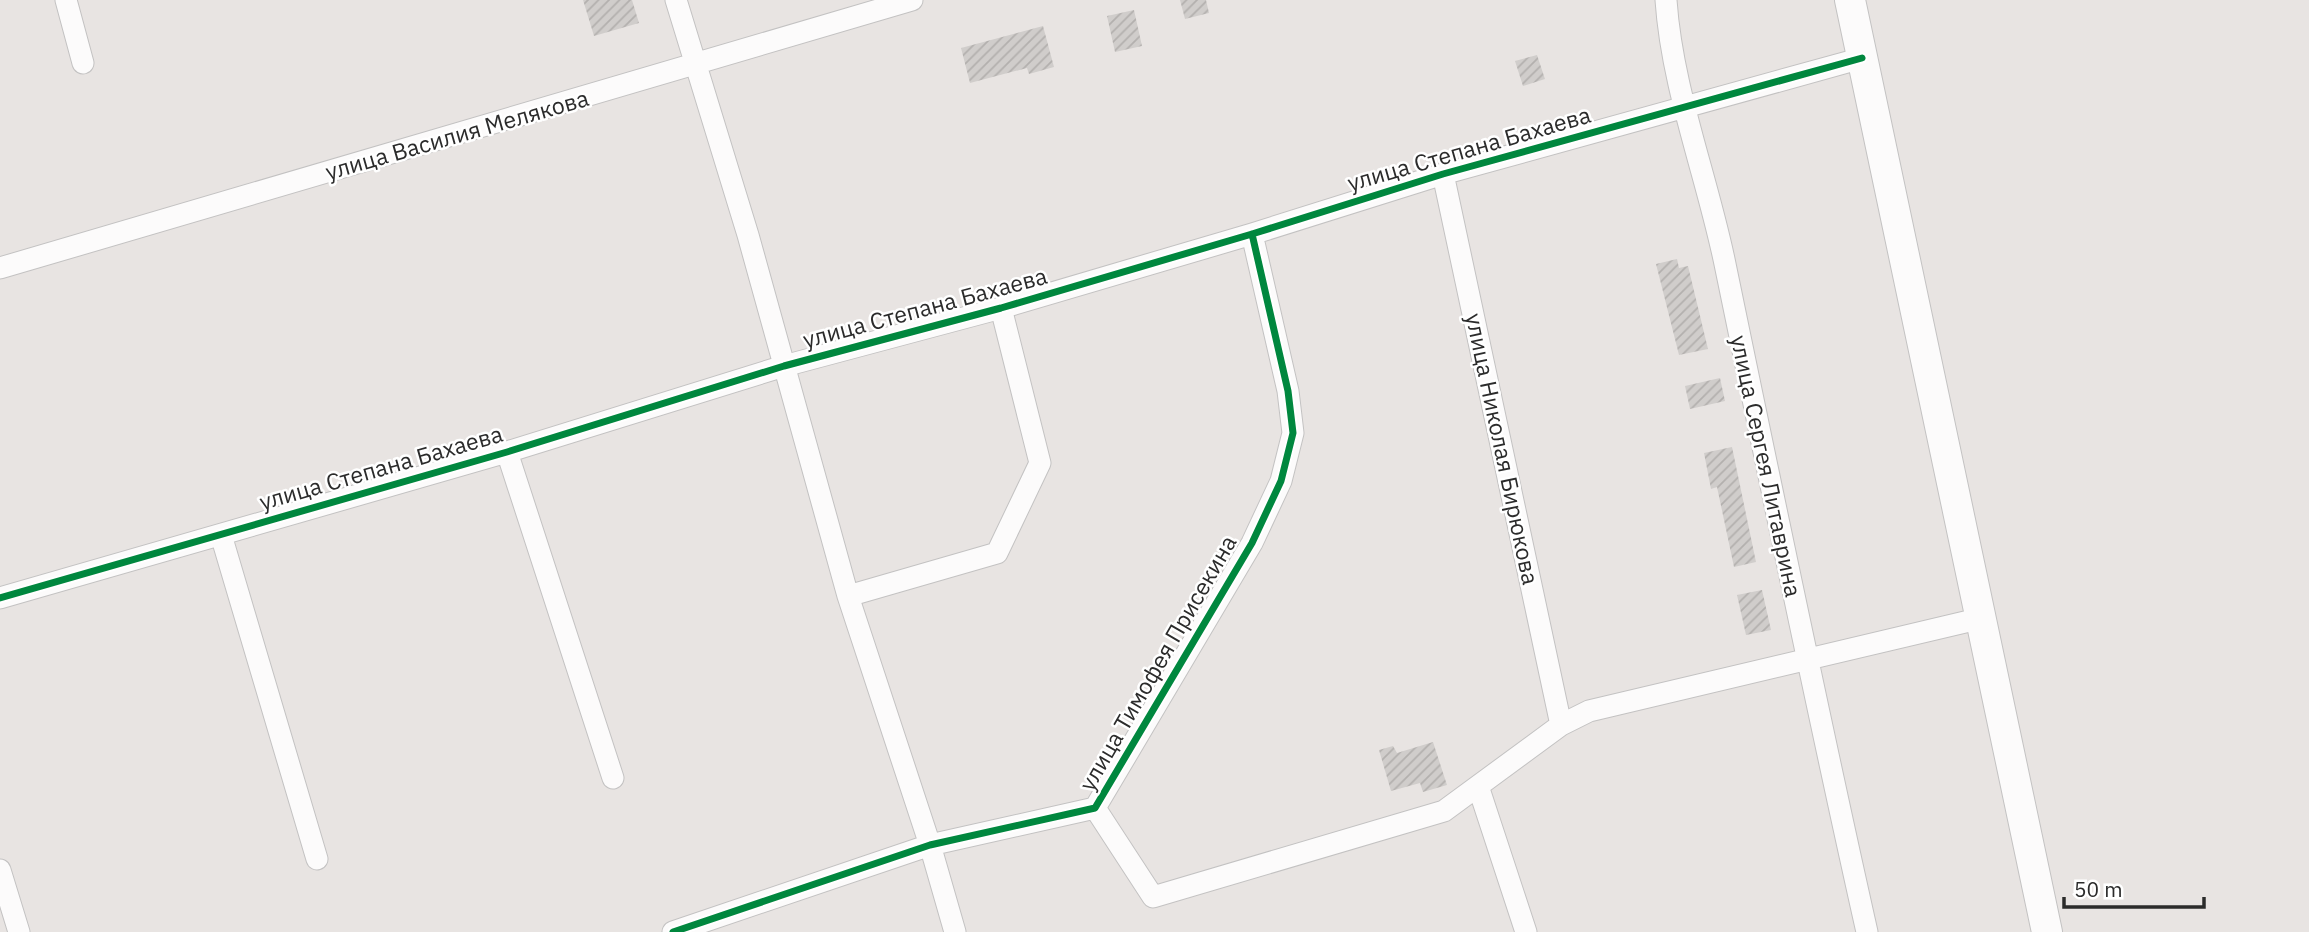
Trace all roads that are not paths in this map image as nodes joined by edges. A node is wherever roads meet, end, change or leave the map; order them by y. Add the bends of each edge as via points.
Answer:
1 (66, 0) edge
2 (676, 0) edge
3 (912, 0) edge
4 (1666, 0) edge
5 (1850, 0) edge
6 (1862, 58) junction
7 (83, 63) dead end
8 (695, 66) junction
9 (1686, 107) junction
10 (1443, 174) junction
11 (1252, 234) junction
12 (0, 268) edge
13 (1000, 308) junction
14 (784, 366) junction
15 (507, 452) junction
16 (220, 535) junction
17 (848, 596) junction
18 (0, 598) edge
19 (1982, 618) junction
20 (1806, 659) junction
21 (1561, 725) junction
22 (613, 778) dead end
23 (1479, 789) junction
24 (1095, 808) junction
25 (930, 845) junction
26 (317, 859) dead end
27 (0, 870) edge
28 (19, 932) edge
29 (673, 932) edge
30 (955, 932) edge
31 (1526, 932) edge
32 (1867, 932) edge
33 (2047, 932) edge

1 - 7 street
2 - 8 street
3 - 8 street, улица Василия Мелякова
4 - 9 street, улица Сергея Литаврина
5 - 6 main road
6 - 9 street, улица Степана Бахаева
6 - 19 main road
8 - 12 street, улица Василия Мелякова
8 - 14 street
9 - 10 street, улица Степана Бахаева
9 - 20 street, улица Сергея Литаврина via 1718,233
10 - 11 street, улица Степана Бахаева
10 - 21 street, улица Николая Бирюкова
11 - 13 street, улица Степана Бахаева
11 - 24 street, улица Тимофея Присекина via 1288,391 1293,433 1281,481 1252,543
13 - 14 street, улица Степана Бахаева
13 - 17 street, улица Степана Бахаева via 1040,463 997,553
14 - 15 street, улица Степана Бахаева
14 - 17 street, улица Степана Бахаева
15 - 16 street, улица Степана Бахаева
15 - 22 street, улица Степана Бахаева
16 - 18 street, улица Степана Бахаева
16 - 26 street
17 - 25 street, улица Степана Бахаева
19 - 20 street
19 - 33 main road
20 - 21 street via 1589,711
20 - 32 street, улица Сергея Литаврина
21 - 23 street via 1513,758
23 - 24 street via 1444,811 1153,897
23 - 31 street
24 - 25 street, улица Тимофея Присекина
25 - 29 street, улица Тимофея Присекина
25 - 30 street
27 - 28 street

